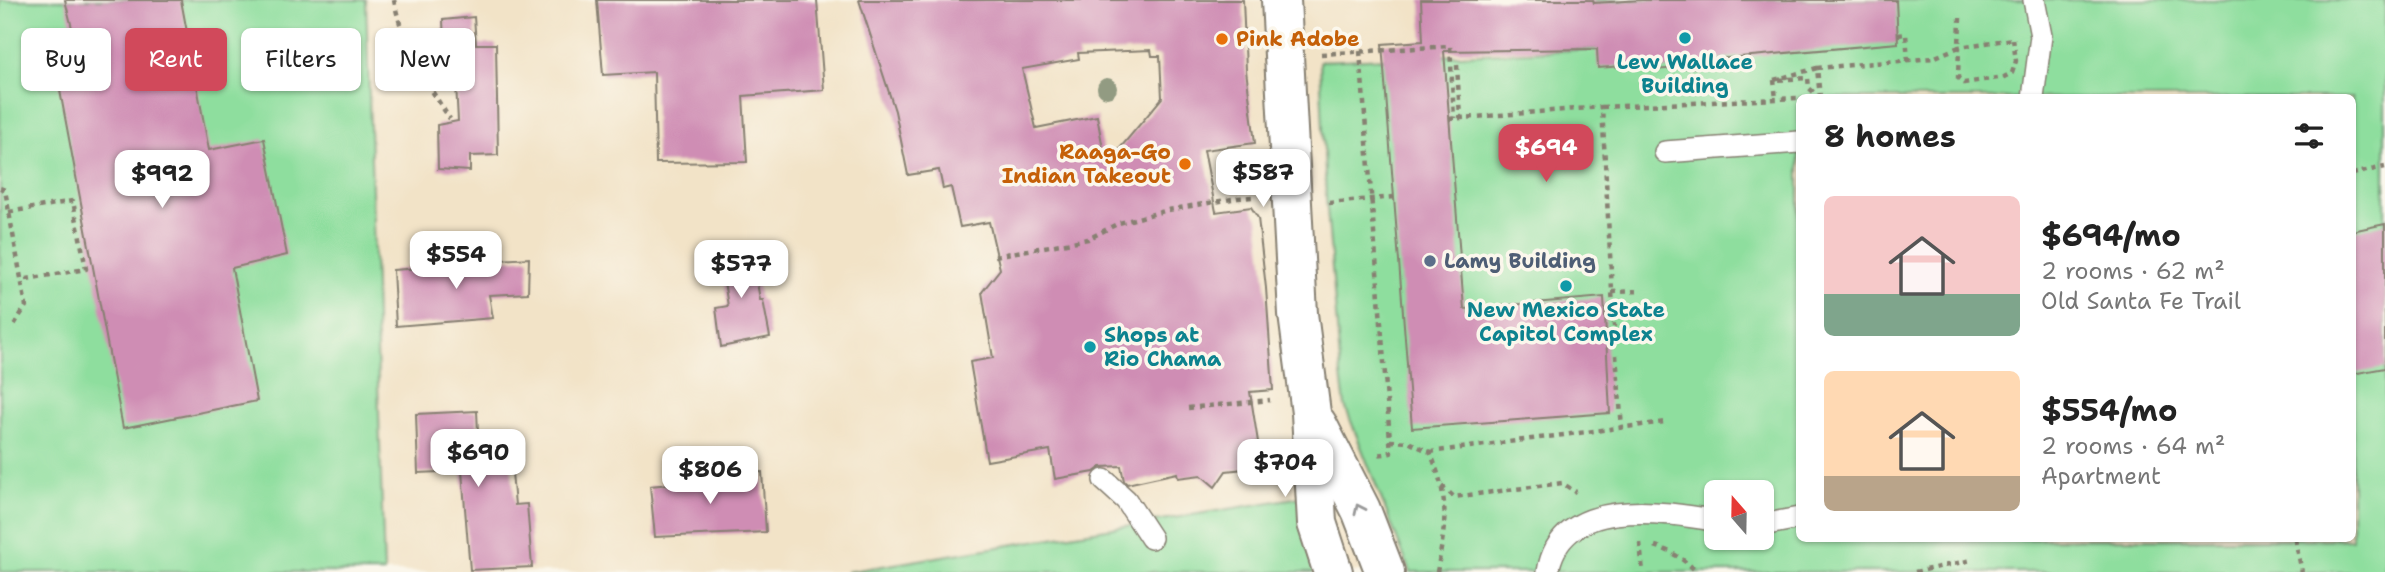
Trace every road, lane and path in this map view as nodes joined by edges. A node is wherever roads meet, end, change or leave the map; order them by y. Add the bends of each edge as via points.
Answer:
1 (394, 0) edge
2 (1281, 0) edge
3 (2034, 0) edge
4 (1960, 18) dead end
5 (1898, 35) dead end
6 (1959, 47) junction
7 (1360, 51) junction
8 (1329, 53) dead end
9 (1908, 61) junction
10 (1457, 65) dead end
11 (1817, 68) junction
12 (1774, 80) junction
13 (1815, 94) edge
14 (1819, 94) edge
15 (2034, 94) edge
16 (1796, 98) edge
17 (1776, 99) junction
18 (1602, 107) junction
19 (1454, 118) junction
20 (450, 119) dead end
21 (1796, 142) edge
22 (1665, 152) dead end
23 (2385, 167) edge
24 (2356, 173) edge
25 (0, 188) edge
26 (1292, 197) junction
27 (1394, 197) dead end
28 (1371, 200) junction
29 (1337, 202) dead end
30 (9, 212) junction
31 (995, 256) dead end
32 (22, 280) junction
33 (1642, 290) dead end
34 (1612, 292) junction
35 (14, 325) dead end
36 (1614, 327) dead end
37 (1616, 355) dead end
38 (1310, 404) junction
39 (1188, 408) dead end
40 (1665, 422) dead end
41 (1622, 428) junction
42 (1390, 441) junction
43 (1430, 452) junction
44 (1382, 454) dead end
45 (1104, 480) dead end
46 (1442, 486) junction
47 (1585, 499) dead end
48 (1704, 519) edge
49 (1796, 519) edge
50 (1774, 523) edge
51 (1151, 538) dead end
52 (2296, 542) edge
53 (1972, 560) dead end
54 (1333, 572) edge
55 (1385, 572) edge
56 (1437, 572) edge
57 (1548, 572) edge
58 (1643, 572) edge
59 (1698, 572) edge
60 (1915, 572) edge
61 (2302, 572) edge

1 - 20 path via 398,22 430,90
2 - 26 street
3 - 15 lane via 2041,36
4 - 6 path
5 - 9 path via 1906,34
6 - 6 path via 1958,78 1964,83 2012,73 2014,39
6 - 9 path via 1933,58
7 - 8 path
7 - 19 path via 1450,46
7 - 28 path
9 - 11 path
10 - 19 path
11 - 12 path
11 - 14 path
12 - 13 path via 1808,78
12 - 17 path
16 - 17 path
17 - 18 path
18 - 19 path
18 - 34 path
21 - 22 lane
23 - 24 path
25 - 30 path via 5,190
26 - 31 path via 1238,198 1168,210 1119,223 1087,239
26 - 38 street via 1298,314
27 - 28 path
28 - 29 path
28 - 42 path
30 - 32 path
30 - 32 path via 73,201 86,268
32 - 35 path via 26,306
33 - 34 path
34 - 36 path
37 - 41 path
38 - 39 path
38 - 54 street via 1317,523
55 -> 38 street
40 - 41 path
41 - 43 path
42 - 43 path via 1408,442
42 - 44 path via 1391,453
43 - 46 path
45 - 51 lane via 1126,500
46 - 47 path via 1454,497 1562,483
46 - 56 path via 1446,509
48 - 57 lane via 1636,512 1591,520 1573,528 1559,542
49 - 50 lane
52 - 61 path
53 - 60 path
58 - 59 path via 1639,543 1667,550

